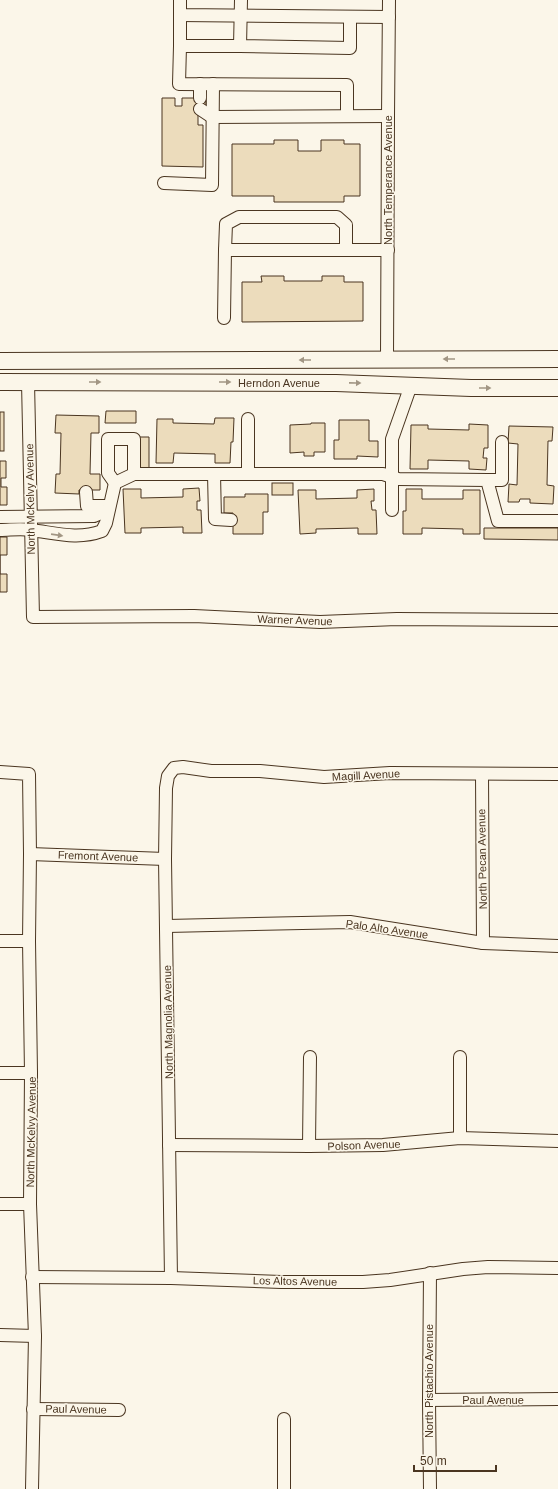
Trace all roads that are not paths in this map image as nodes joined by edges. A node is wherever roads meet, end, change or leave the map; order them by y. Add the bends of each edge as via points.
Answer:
1 (180, 0) edge
2 (241, 0) edge
3 (390, 0) edge
4 (180, 15) junction
5 (241, 15) junction
6 (350, 17) junction
7 (389, 17) junction
8 (180, 46) junction
9 (240, 46) junction
10 (200, 84) junction
11 (213, 84) junction
12 (347, 116) junction
13 (388, 116) junction
14 (212, 117) junction
15 (164, 183) dead end
16 (225, 250) junction
17 (346, 250) junction
18 (388, 250) junction
19 (224, 318) dead end
20 (387, 359) junction
21 (558, 359) edge
22 (0, 361) edge
23 (24, 361) junction
24 (192, 361) junction
25 (0, 371) edge
26 (0, 382) edge
27 (28, 382) junction
28 (411, 385) junction
29 (558, 388) edge
30 (248, 419) dead end
31 (502, 442) dead end
32 (134, 474) junction
33 (214, 474) junction
34 (248, 474) junction
35 (392, 477) junction
36 (487, 480) junction
37 (115, 483) junction
38 (86, 492) dead end
39 (109, 508) junction
40 (392, 510) dead end
41 (0, 517) edge
42 (31, 517) junction
43 (231, 520) dead end
44 (558, 521) edge
45 (0, 530) edge
46 (31, 530) junction
47 (33, 617) joint
48 (558, 620) edge
49 (174, 768) joint
50 (0, 772) edge
51 (482, 774) junction
52 (558, 774) edge
53 (30, 854) junction
54 (165, 859) junction
55 (167, 926) junction
56 (0, 941) edge
57 (29, 941) junction
58 (483, 943) junction
59 (558, 946) edge
60 (310, 1057) dead end
61 (460, 1058) dead end
62 (0, 1073) edge
63 (31, 1073) junction
64 (460, 1138) junction
65 (558, 1141) edge
66 (169, 1145) junction
67 (309, 1146) junction
68 (0, 1204) edge
69 (30, 1204) junction
70 (558, 1268) edge
71 (430, 1273) junction
72 (32, 1277) junction
73 (171, 1278) junction
74 (0, 1335) edge
75 (35, 1336) junction
76 (558, 1399) edge
77 (429, 1400) junction
78 (33, 1409) junction
79 (119, 1410) dead end
80 (284, 1420) dead end
81 (32, 1489) edge
82 (284, 1489) edge
83 (430, 1489) edge

1 - 4 street
2 - 5 street
3 - 7 street, North Temperance Avenue
4 - 5 street
4 - 8 street
5 - 6 street
5 - 9 street
6 - 7 street
6 - 9 street via 350,48
7 - 13 street, North Temperance Avenue
8 - 9 street
8 - 10 street via 179,84
10 - 11 street
10 - 14 street via 200,103
11 - 12 street via 347,85
11 - 14 street
12 - 13 street
12 - 14 street
13 - 18 street, North Temperance Avenue
14 - 15 street via 212,184
16 - 17 street
16 - 17 street via 226,224 239,217 337,217 346,225
16 - 19 street
17 - 18 street
18 - 20 street, North Temperance Avenue
21 -> 20 main road, Herndon Avenue
20 -> 24 main road, Herndon Avenue
22 - 23 main road, Herndon Avenue
23 - 24 main road, Herndon Avenue
23 - 25 main road via 23,366 15,371
24 - 27 main road via 127,370 41,371 35,373
26 - 27 main road, Herndon Avenue
27 -> 28 main road, Herndon Avenue
27 - 42 street, North McKelvy Avenue
28 -> 29 main road, Herndon Avenue
28 - 35 street via 392,439
30 - 34 street
31 - 36 street via 502,480
32 - 33 street
32 - 37 street
32 - 37 street via 134,439 108,439 108,474
33 - 34 street
33 - 43 street via 215,519
34 - 35 street via 384,474
35 - 36 street
35 - 40 street
36 - 44 street via 498,521
37 - 39 street
38 - 39 street via 87,506
39 - 42 street via 94,516
46 -> 39 street via 65,536 91,535 102,531
41 - 42 street
42 - 46 street, North McKelvy Avenue
45 - 46 street
46 - 47 street, North McKelvy Avenue
47 - 48 street, Warner Avenue via 194,616 320,622 397,619
49 - 51 street, Magill Avenue via 260,771 324,777 390,773
49 - 54 street, North Magnolia Avenue via 168,776 166,788
50 - 53 street, North McKelvy Avenue via 29,774
51 - 52 street, Magill Avenue
51 - 58 street, North Pecan Avenue
53 - 54 street, Fremont Avenue
53 - 57 street, North McKelvy Avenue
54 - 55 street, North Magnolia Avenue
55 - 58 street, Palo Alto Avenue via 350,922
55 - 66 street, North Magnolia Avenue
56 - 57 street
57 - 63 street, North McKelvy Avenue
58 - 59 street, Palo Alto Avenue
60 - 67 street
61 - 64 street
62 - 63 street
63 - 69 street, North McKelvy Avenue
64 - 65 street, Polson Avenue
64 - 67 street, Polson Avenue via 383,1145
66 - 67 street, Polson Avenue
66 - 73 street, North Magnolia Avenue
68 - 69 street
69 - 72 street, North McKelvy Avenue
70 - 71 street, Los Altos Avenue via 488,1267
71 - 73 street, Los Altos Avenue via 363,1282
71 - 77 street, North Pistachio Avenue
72 - 73 street, Los Altos Avenue
72 - 75 street, North McKelvy Avenue
74 - 75 street
75 - 78 street, North McKelvy Avenue
76 - 77 street, Paul Avenue
77 - 83 street, North Pistachio Avenue
78 - 79 street, Paul Avenue
78 - 81 street, North McKelvy Avenue
80 - 82 street

